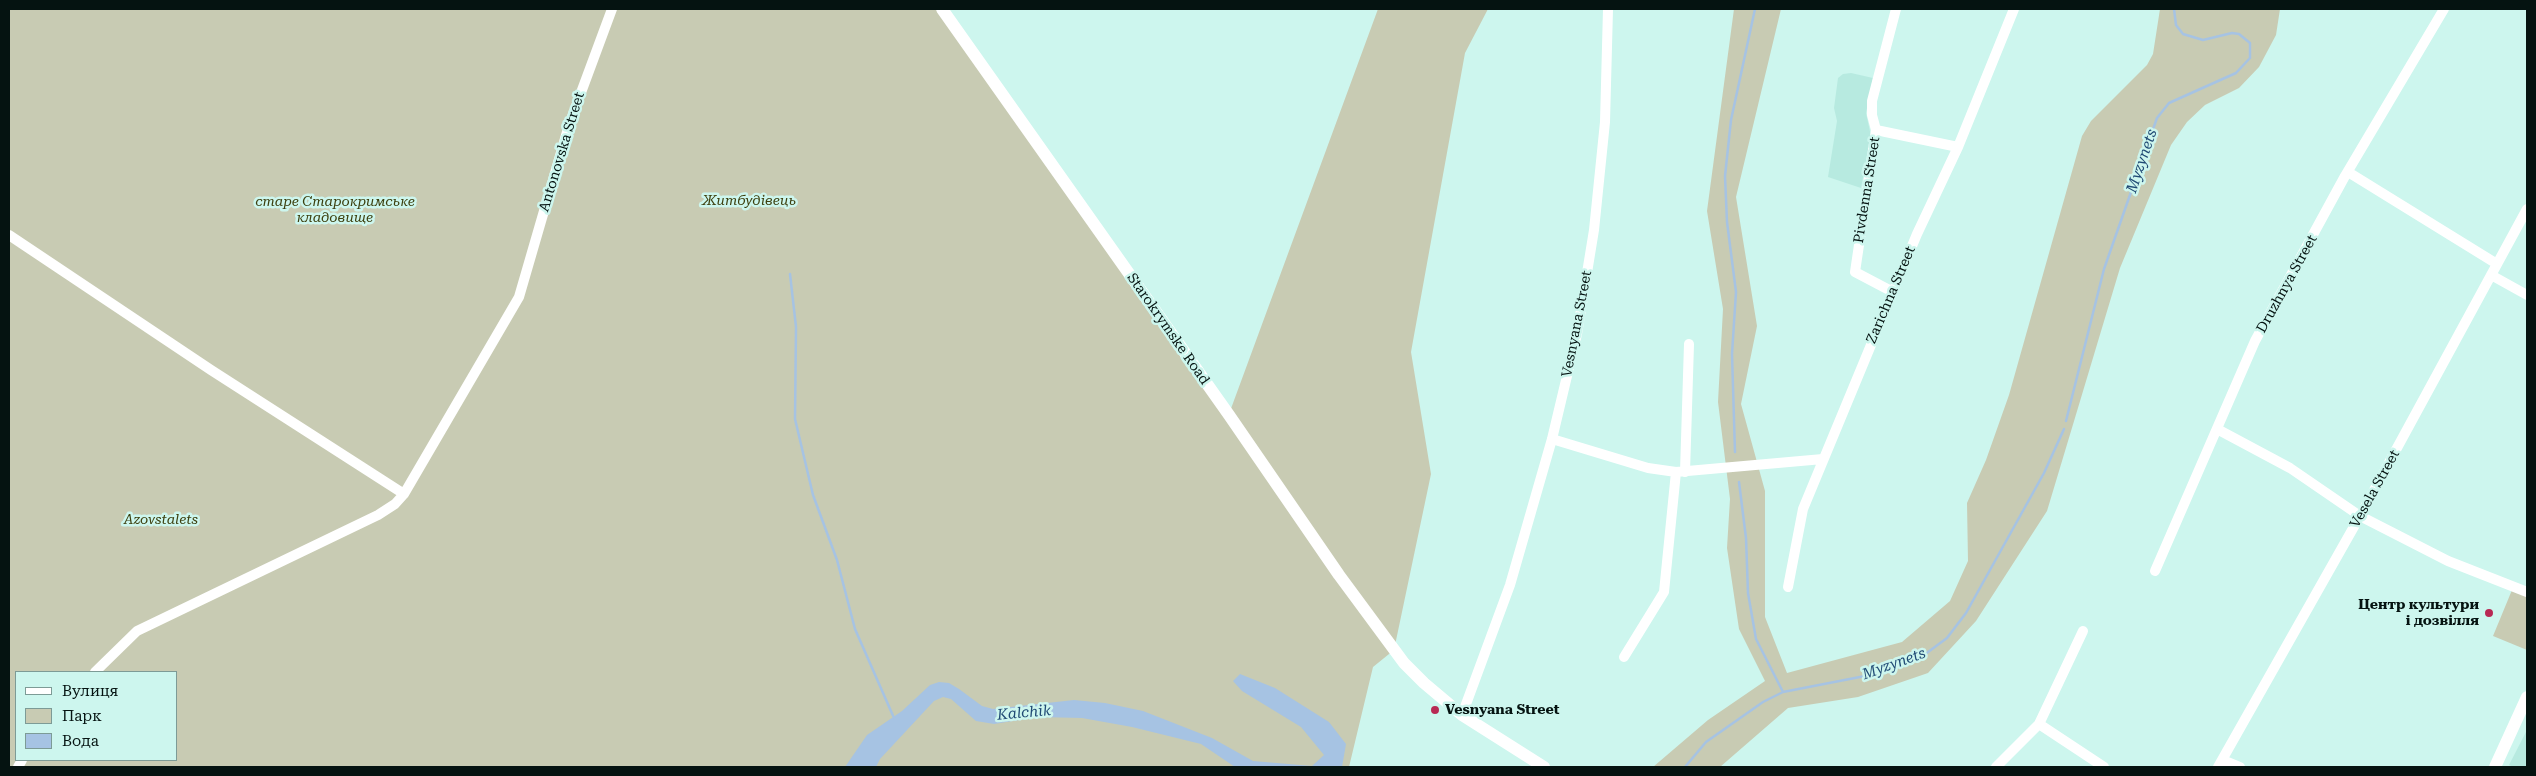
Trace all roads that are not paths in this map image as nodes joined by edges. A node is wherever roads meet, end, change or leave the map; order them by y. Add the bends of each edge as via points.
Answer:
1 (612, 9) edge
2 (942, 9) edge
3 (1608, 9) edge
4 (1896, 9) edge
5 (2014, 9) edge
6 (2444, 9) edge
7 (1876, 130) junction
8 (1958, 147) junction
9 (2348, 172) junction
10 (2527, 208) edge
11 (9, 235) edge
12 (2497, 264) junction
13 (2492, 275) junction
14 (1892, 292) junction
15 (2527, 295) edge
16 (1688, 344) dead end
17 (2217, 429) junction
18 (1552, 440) junction
19 (1823, 459) junction
20 (1681, 472) junction
21 (404, 494) junction
22 (2360, 516) junction
23 (2155, 571) dead end
24 (1788, 587) dead end
25 (2527, 592) edge
26 (2083, 632) dead end
27 (1624, 657) dead end
28 (96, 671) edge
29 (2527, 697) edge
30 (1462, 715) junction
31 (2039, 724) junction
32 (2220, 763) edge
33 (1544, 767) edge
34 (1996, 767) edge
35 (2104, 767) edge
36 (2240, 767) edge
37 (2495, 767) edge

1 - 21 street, Antonovska Street via 568,125 519,297
2 - 30 street, Starokrymske Road via 1394,650 1424,683
3 - 18 street, Vesnyana Street via 1605,122 1594,230 1576,334
4 - 7 street, Pivdenna Street via 1872,101
5 - 8 street, Zarichna Street
6 - 9 street, Druzhnya Street
7 - 8 street
7 - 14 street, Pivdenna Street via 1855,272
8 - 14 street, Zarichna Street
9 - 12 street
9 - 17 street, Druzhnya Street via 2255,342
10 - 12 street, Vesela Street
11 - 21 street
12 - 13 street, Vesela Street
13 - 15 street
13 - 22 street, Vesela Street
14 - 19 street, Zarichna Street
16 - 20 street
17 - 22 street via 2290,468
17 - 23 street, Druzhnya Street
18 - 20 street via 1648,468
18 - 30 street, Vesnyana Street via 1510,585
19 - 20 street
19 - 24 street, Zarichna Street via 1802,509
20 - 27 street via 1664,592
21 - 28 street, Antonovska Street via 378,515 137,631
22 - 25 street via 2448,561
22 - 32 street, Vesela Street
26 - 31 street
29 - 37 street
30 - 33 street, Starokrymske Road
31 - 34 street
31 - 35 street
32 - 36 street

